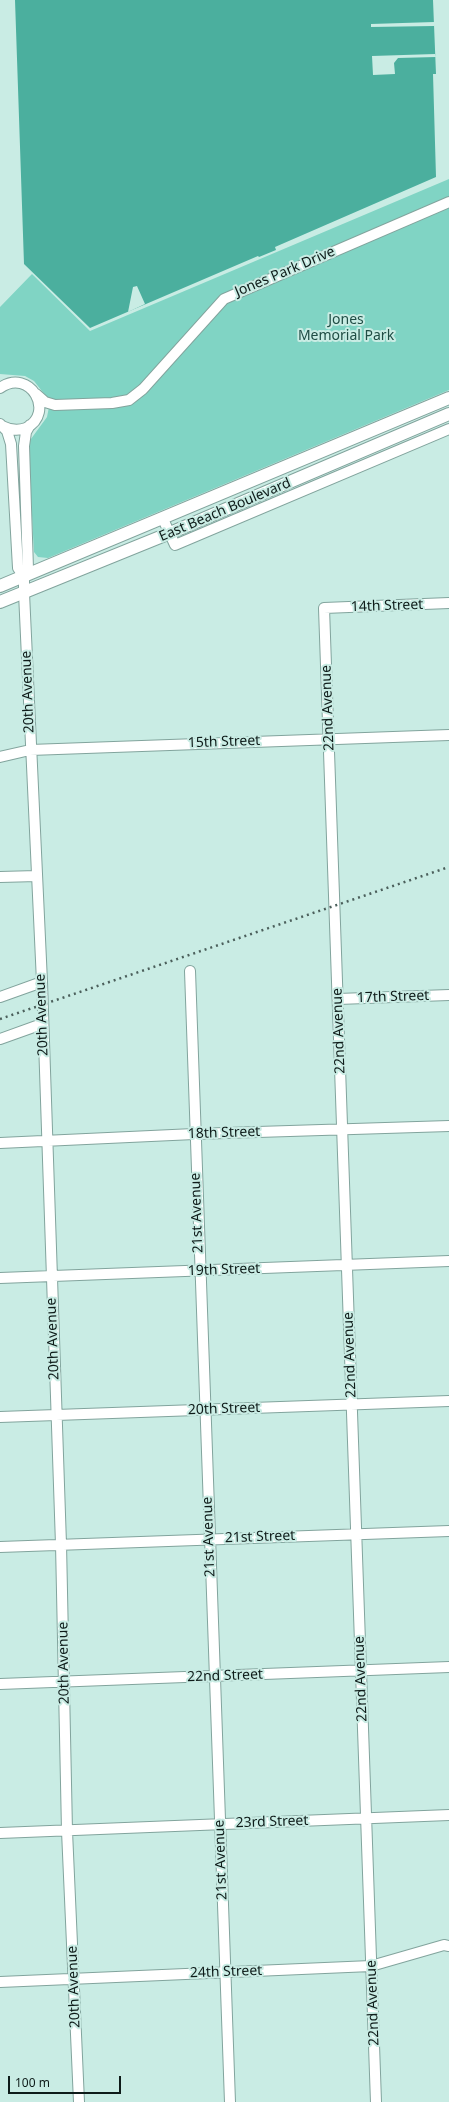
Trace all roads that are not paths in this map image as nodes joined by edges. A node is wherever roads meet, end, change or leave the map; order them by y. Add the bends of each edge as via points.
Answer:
1 (449, 202) edge
2 (2, 385) edge
3 (36, 394) junction
4 (449, 398) edge
5 (60, 405) junction
6 (449, 414) edge
7 (33, 422) junction
8 (0, 424) edge
9 (449, 429) edge
10 (164, 519) junction
11 (170, 533) junction
12 (24, 577) junction
13 (0, 586) edge
14 (24, 593) junction
15 (0, 602) edge
16 (449, 603) edge
17 (324, 608) joint
18 (449, 735) edge
19 (329, 739) junction
20 (30, 750) junction
21 (0, 757) edge
22 (37, 876) junction
23 (0, 877) edge
24 (190, 971) dead end
25 (42, 982) junction
26 (449, 995) edge
27 (0, 998) edge
28 (338, 999) junction
29 (42, 1024) junction
30 (0, 1039) edge
31 (449, 1126) edge
32 (342, 1129) junction
33 (194, 1134) junction
34 (46, 1140) junction
35 (0, 1143) edge
36 (449, 1262) edge
37 (347, 1265) junction
38 (199, 1271) junction
39 (51, 1276) junction
40 (0, 1278) edge
41 (449, 1401) edge
42 (352, 1404) junction
43 (204, 1409) junction
44 (56, 1415) junction
45 (0, 1417) edge
46 (449, 1531) edge
47 (356, 1534) junction
48 (209, 1539) junction
49 (61, 1544) junction
50 (0, 1547) edge
51 (449, 1667) edge
52 (361, 1670) junction
53 (214, 1676) junction
54 (65, 1682) junction
55 (0, 1684) edge
56 (449, 1815) edge
57 (366, 1818) junction
58 (220, 1824) junction
59 (67, 1830) junction
60 (0, 1833) edge
61 (449, 1946) edge
62 (372, 1966) junction
63 (225, 1972) junction
64 (73, 1978) junction
65 (0, 1982) edge
66 (79, 2102) edge
67 (230, 2102) edge
68 (376, 2102) edge

1 - 5 street, Jones Park Drive via 224,299 143,389 129,400
2 - 3 street via 16,382 24,384
3 - 5 street via 45,402
3 - 7 street, 20th Avenue via 40,406
4 - 10 main road, East Beach Boulevard
5 - 7 street
6 - 11 main road, East Beach Boulevard
7 - 8 street via 16,430
7 - 12 street, 20th Avenue via 26,432 24,446 28,569
8 - 12 street, 20th Avenue via 11,444 18,568
9 - 11 street via 175,545
10 - 11 street
10 - 12 main road, East Beach Boulevard
11 - 14 main road, East Beach Boulevard
12 - 13 main road, East Beach Boulevard
12 - 14 street, 20th Avenue
14 - 15 main road, East Beach Boulevard
14 - 20 street, 20th Avenue
16 - 17 street, 14th Street
17 - 19 street, 22nd Avenue
18 - 19 street, 15th Street
19 - 20 street, 15th Street
19 - 28 street, 22nd Avenue
20 - 21 street, 15th Street
20 - 22 street, 20th Avenue
22 - 23 street
22 - 25 street, 20th Avenue
24 - 33 street, 21st Avenue
25 - 27 street
25 - 29 street, 20th Avenue
26 - 28 street, 17th Street
28 - 32 street, 22nd Avenue
29 - 30 street
29 - 34 street, 20th Avenue
31 - 32 street, 18th Street
32 - 33 street, 18th Street
32 - 37 street, 22nd Avenue
33 - 34 street, 18th Street
33 - 38 street, 21st Avenue
34 - 35 street, 18th Street
34 - 39 street, 20th Avenue
36 - 37 street, 19th Street
37 - 38 street, 19th Street
37 - 42 street, 22nd Avenue
38 - 39 street, 19th Street
38 - 43 street, 21st Avenue
39 - 40 street, 19th Street
39 - 44 street, 20th Avenue
41 - 42 street, 20th Street
42 - 43 street, 20th Street
42 - 47 street, 22nd Avenue
43 - 44 street, 20th Street
43 - 48 street, 21st Avenue
44 - 45 street, 20th Street
44 - 49 street, 20th Avenue
46 - 47 street, 21st Street
47 - 48 street, 21st Street
47 - 52 street, 22nd Avenue
48 - 49 street, 21st Street
48 - 53 street, 21st Avenue
49 - 50 street, 21st Street
49 - 54 street, 20th Avenue
51 - 52 street, 22nd Street
52 - 53 street, 22nd Street
52 - 57 street, 22nd Avenue
53 - 54 street, 22nd Street
53 - 58 street, 21st Avenue
54 - 55 street, 22nd Street
54 - 59 street, 20th Avenue
56 - 57 street, 23rd Street
57 - 58 street, 23rd Street
57 - 62 street, 22nd Avenue
58 - 59 street, 23rd Street
58 - 63 street, 21st Avenue
59 - 60 street, 23rd Street
59 - 64 street, 20th Avenue
61 - 62 street, 24th Street via 444,1945
62 - 63 street, 24th Street
62 - 68 street, 22nd Avenue
63 - 64 street, 24th Street
63 - 67 street, 21st Avenue
64 - 65 street, 24th Street
64 - 66 street, 20th Avenue

